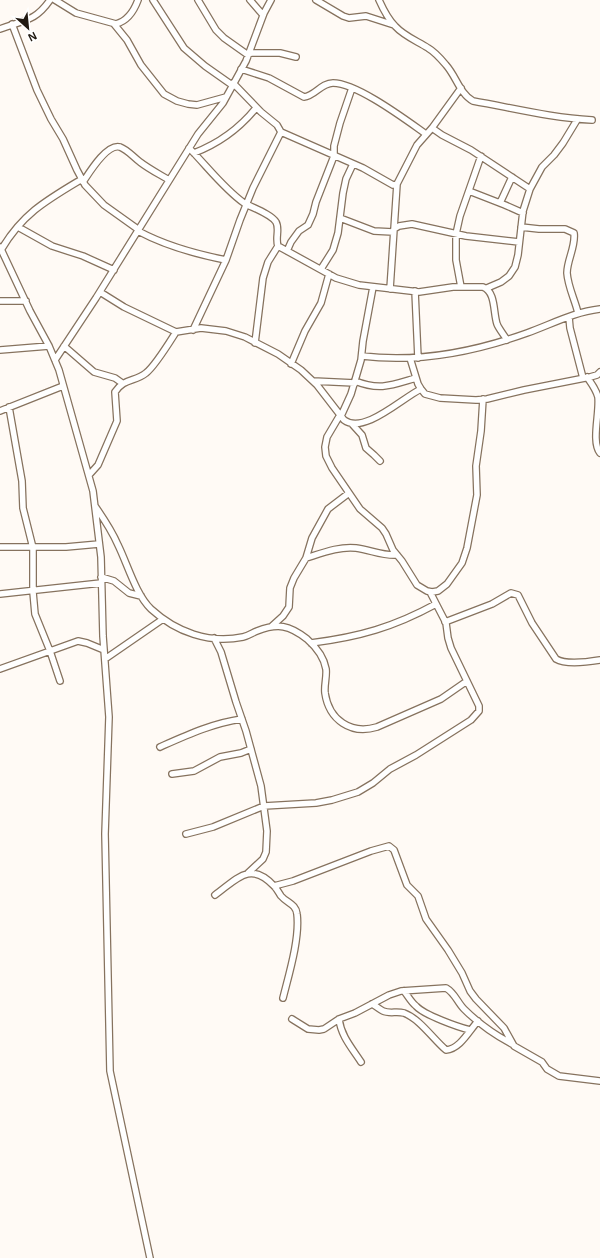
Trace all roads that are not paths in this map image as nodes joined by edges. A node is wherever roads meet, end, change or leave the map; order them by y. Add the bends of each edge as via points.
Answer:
1 (50, 0) edge
2 (55, 0) edge
3 (138, 0) edge
4 (153, 0) edge
5 (198, 0) edge
6 (250, 0) edge
7 (271, 0) edge
8 (316, 0) edge
9 (379, 0) edge
10 (263, 15) junction
11 (12, 24) junction
12 (114, 24) junction
13 (394, 25) junction
14 (0, 29) edge
15 (248, 55) junction
16 (296, 57) dead end
17 (241, 69) junction
18 (233, 84) junction
19 (352, 88) junction
20 (461, 88) junction
21 (226, 97) junction
22 (256, 108) junction
23 (577, 120) junction
24 (592, 120) dead end
25 (432, 128) junction
26 (281, 132) junction
27 (426, 134) junction
28 (189, 148) junction
29 (194, 153) junction
30 (334, 156) junction
31 (481, 156) junction
32 (353, 164) junction
33 (512, 177) junction
34 (82, 180) junction
35 (169, 180) junction
36 (397, 184) junction
37 (530, 188) junction
38 (469, 191) junction
39 (500, 203) junction
40 (246, 204) junction
41 (523, 213) junction
42 (340, 218) junction
43 (18, 227) junction
44 (521, 227) junction
45 (139, 230) junction
46 (394, 230) junction
47 (456, 234) junction
48 (519, 242) junction
49 (278, 246) junction
50 (1, 248) edge
51 (287, 251) junction
52 (226, 260) junction
53 (321, 269) junction
54 (114, 270) junction
55 (329, 274) junction
56 (373, 287) junction
57 (461, 287) junction
58 (487, 288) junction
59 (390, 289) junction
60 (415, 291) junction
61 (100, 292) junction
62 (0, 301) edge
63 (26, 301) junction
64 (600, 309) edge
65 (578, 313) junction
66 (569, 316) junction
67 (193, 330) junction
68 (176, 332) junction
69 (507, 340) junction
70 (255, 342) junction
71 (49, 346) junction
72 (64, 346) junction
73 (0, 350) edge
74 (362, 356) junction
75 (410, 358) junction
76 (418, 358) junction
77 (54, 360) junction
78 (291, 364) junction
79 (600, 372) edge
80 (416, 378) junction
81 (585, 378) junction
82 (313, 381) junction
83 (355, 382) junction
84 (122, 383) junction
85 (63, 386) junction
86 (421, 389) junction
87 (483, 399) junction
88 (9, 407) junction
89 (600, 409) edge
90 (0, 411) edge
91 (340, 415) junction
92 (352, 424) junction
93 (600, 453) edge
94 (380, 461) dead end
95 (89, 476) junction
96 (349, 493) junction
97 (95, 506) junction
98 (99, 544) junction
99 (0, 547) edge
100 (33, 548) junction
101 (397, 555) junction
102 (306, 558) junction
103 (101, 577) junction
104 (101, 584) junction
105 (33, 592) junction
106 (430, 592) junction
107 (0, 594) edge
108 (141, 596) junction
109 (436, 604) junction
110 (163, 619) junction
111 (445, 622) junction
112 (272, 626) junction
113 (214, 638) junction
114 (311, 643) junction
115 (104, 650) junction
116 (50, 651) junction
117 (105, 659) junction
118 (600, 660) edge
119 (0, 669) edge
120 (60, 681) dead end
121 (467, 682) junction
122 (242, 719) junction
123 (160, 747) dead end
124 (251, 749) junction
125 (172, 774) dead end
126 (264, 806) junction
127 (186, 834) dead end
128 (248, 873) junction
129 (274, 886) junction
130 (215, 895) dead end
131 (404, 991) junction
132 (283, 998) dead end
133 (372, 1004) junction
134 (292, 1019) dead end
135 (339, 1019) junction
136 (478, 1021) junction
137 (470, 1030) junction
138 (514, 1046) junction
139 (361, 1062) dead end
140 (600, 1081) edge
141 (150, 1258) edge

1 - 11 street via 32,19
2 - 12 street via 76,13
3 - 12 street via 126,20
4 - 18 street via 184,48 205,66
5 - 15 street via 216,30
6 - 10 street
7 - 10 street
8 - 13 street via 349,18 366,16
9 - 13 street
10 - 15 street
11 - 14 street
11 - 34 street via 37,90
12 - 21 street via 164,94 177,101 197,105
13 - 20 street via 441,59
15 - 16 street via 280,53
15 - 17 street
17 - 18 street
17 - 19 street via 269,78 304,97 329,83 344,84
18 - 21 street
18 - 22 street
19 - 27 street via 390,109
19 - 30 street via 340,123
20 - 23 street via 467,98 473,101
20 - 25 street
21 - 28 street
22 - 26 street via 277,125
22 - 29 street via 225,138
23 - 24 street
23 - 37 street via 563,143 542,167
25 - 27 street
25 - 31 street
26 - 30 street
26 - 40 street
27 - 36 street via 417,145
28 - 29 street
28 - 35 street
29 - 40 street
30 - 32 street
30 - 51 street via 308,225 299,231
31 - 33 street
31 - 38 street
32 - 36 street via 387,183
32 - 42 street via 346,179
33 - 37 street
33 - 39 street
34 - 35 street via 103,155 119,146
34 - 43 street via 52,196
34 - 45 street via 104,205
35 - 45 street
36 - 46 street
37 - 41 street
38 - 39 street
38 - 47 street
39 - 41 street
40 - 49 street via 275,220 278,226
40 - 52 street
41 - 44 street
42 - 46 street via 374,231
42 - 53 street via 334,250
43 - 50 street
43 - 54 street via 52,246
44 - 48 street
44 - 65 street via 565,229 574,233 567,274
45 - 52 street via 155,240 177,248
45 - 54 street
46 - 47 street via 399,226 412,224
46 - 59 street
47 - 48 street
47 - 57 street via 456,260
48 - 58 street via 515,267 508,276
49 - 51 street
49 - 70 street via 268,262 263,278
50 - 63 street
51 - 53 street
52 - 67 street
53 - 55 street
54 - 61 street
55 - 56 street via 359,285
55 - 78 street via 321,303 305,331
56 - 59 street
56 - 74 street
57 - 58 street
57 - 60 street
58 - 69 street via 491,294 497,325
59 - 60 street
60 - 76 street
61 - 68 street via 124,307
61 - 72 street
62 - 63 street
63 - 71 street
64 - 65 street
65 - 66 street
66 - 69 street
66 - 81 street via 570,328
67 - 68 street
67 - 70 street via 200,328 226,331
68 - 84 street via 147,372
69 - 76 street via 459,352
70 - 78 street
71 - 73 street
71 - 77 street
72 - 77 street
72 - 84 street via 94,372 115,378
74 - 75 street
74 - 83 street
75 - 76 street
75 - 80 street
77 - 85 street
78 - 82 street
79 - 81 street
80 - 83 street via 382,387
80 - 86 street
81 - 87 street
81 - 89 street via 596,391
82 - 83 street
82 - 91 street
83 - 91 street
84 - 95 street via 115,392 116,425 98,465
85 - 88 street
85 - 95 street
86 - 87 street via 425,394 440,398
86 - 92 street via 371,420
87 - 106 street via 476,466 477,495 467,548 462,563 447,584 438,591
88 - 90 street
88 - 100 street via 22,481 23,508
89 - 93 street via 597,439
91 - 92 street
91 - 96 street via 327,437 326,456
92 - 94 street via 362,434 366,448
95 - 97 street
96 - 101 street via 360,509 382,528
96 - 102 street via 328,509 312,538
97 - 98 street
97 - 108 street via 110,526
98 - 100 street
98 - 103 street
99 - 100 street
100 - 105 street
101 - 102 street via 381,555 347,547
101 - 106 street via 417,585
102 - 112 street via 290,588 288,607
103 - 104 street
103 - 108 street via 114,581 129,593
104 - 105 street
104 - 115 street
105 - 107 street
105 - 116 street via 35,614
106 - 109 street
108 - 110 street
109 - 111 street
109 - 114 street via 391,626 355,636
110 - 113 street via 178,629 196,636
110 - 117 street
111 - 118 street via 515,593 556,659 577,662
111 - 121 street via 451,648
112 - 113 street via 243,637
112 - 114 street via 278,625 296,631
113 - 122 street via 221,652
114 - 121 street via 319,652 326,668 325,692 331,710 339,721 352,728 368,730 390,722 441,699
115 - 116 street via 78,641
115 - 117 street
116 - 119 street
116 - 120 street
117 - 141 street via 109,717 105,834 110,1071
121 - 126 street via 479,706 477,714 416,755 390,769 373,783 358,792 332,800
122 - 123 street via 205,728
122 - 124 street
124 - 125 street via 220,757 194,771
124 - 126 street
126 - 127 street via 213,827
126 - 128 street via 266,852 263,859
128 - 129 street via 261,876
128 - 130 street
129 - 132 street via 297,912 297,928
129 - 138 street via 389,846 394,850 407,885 418,896 426,919 448,950 470,991 504,1028
131 - 133 street via 389,994
131 - 136 street via 446,988
131 - 137 street via 422,1012
133 - 135 street
133 - 137 street via 383,1011 405,1013 446,1050 452,1050 458,1045
134 - 135 street via 308,1030 319,1030
135 - 139 street via 340,1030
136 - 137 street
136 - 138 street
138 - 140 street via 542,1062 550,1072 560,1076

